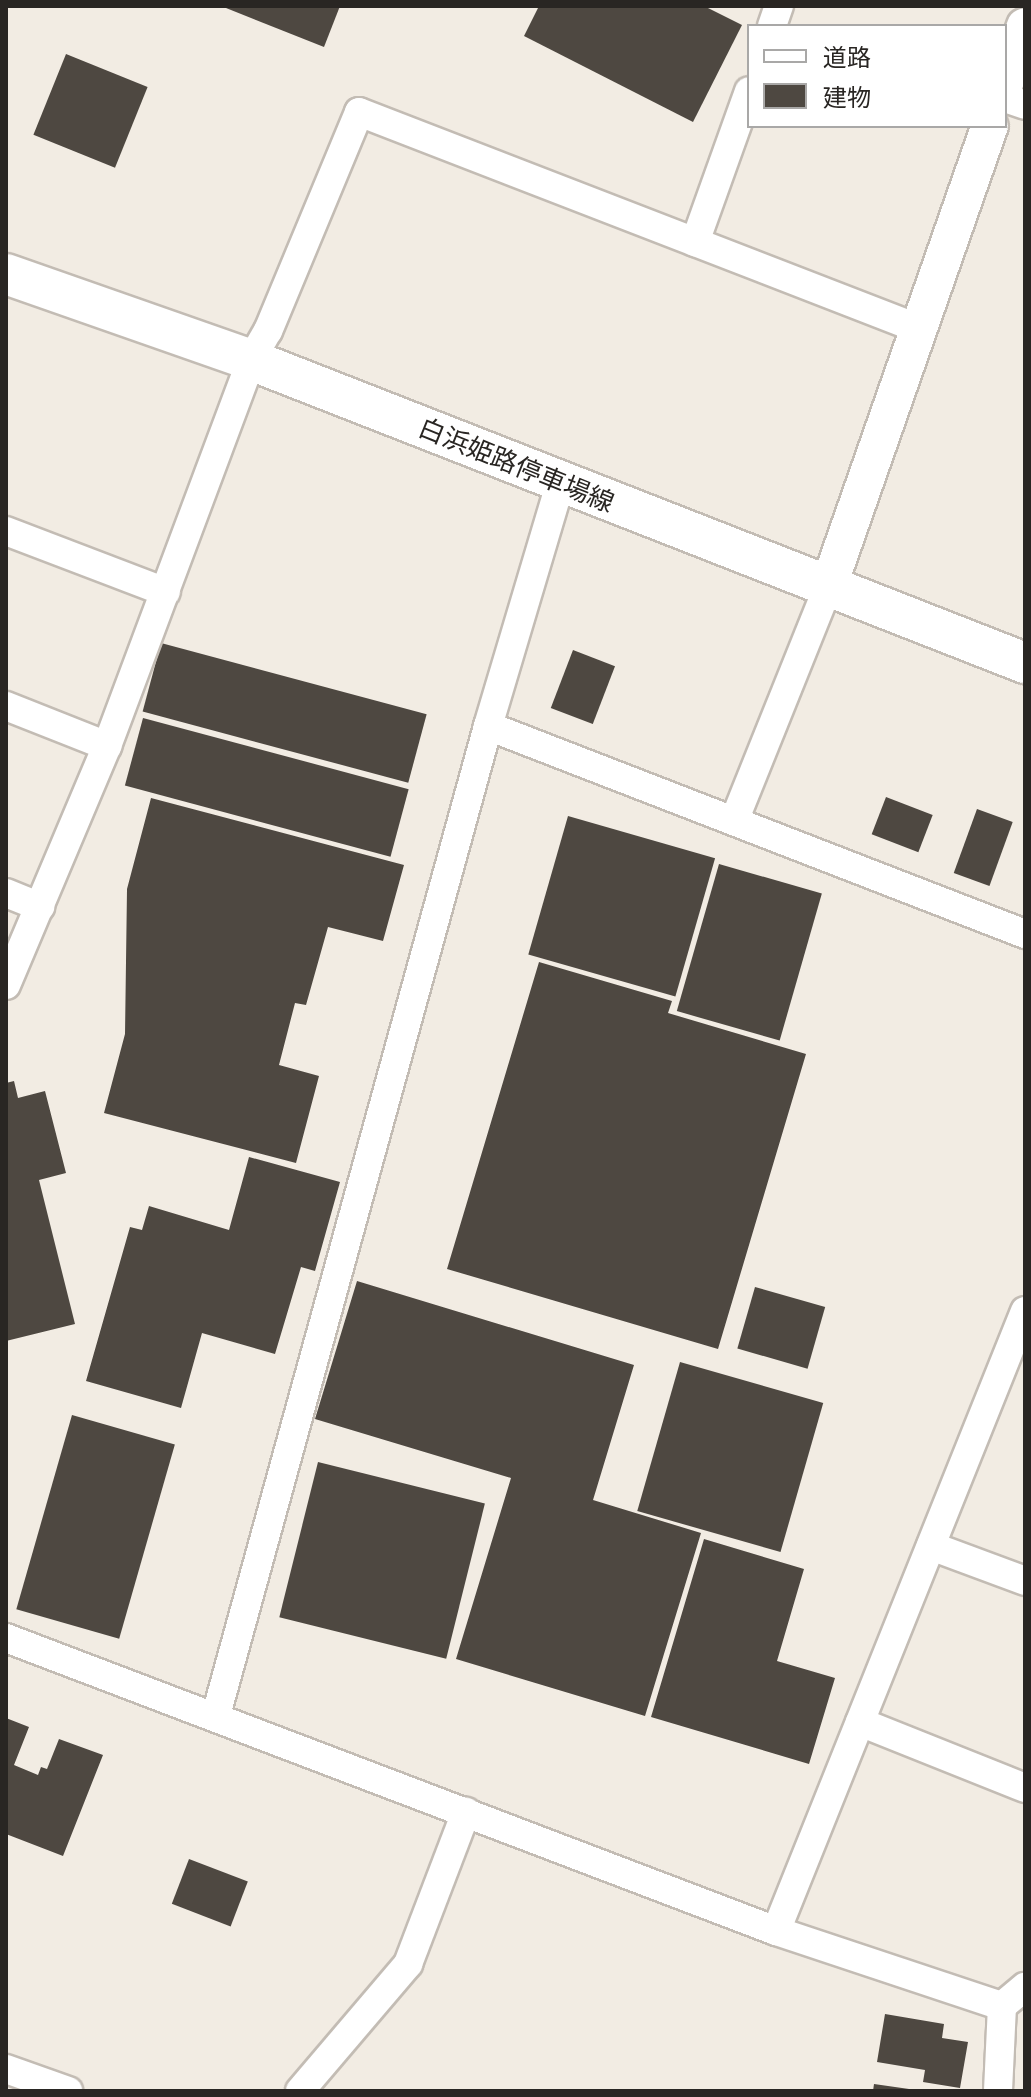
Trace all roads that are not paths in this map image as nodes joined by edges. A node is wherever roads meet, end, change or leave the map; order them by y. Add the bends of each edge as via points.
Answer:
1 (1025, 26) edge
2 (1007, 77) edge
3 (747, 97) edge
4 (989, 128) edge
5 (695, 242) junction
6 (6, 274) edge
7 (917, 328) junction
8 (251, 360) junction
9 (560, 485) junction
10 (6, 531) edge
11 (829, 585) junction
12 (166, 592) junction
13 (1025, 663) edge
14 (6, 706) edge
15 (488, 726) junction
16 (107, 746) junction
17 (734, 821) junction
18 (6, 893) edge
19 (40, 907) junction
20 (1025, 934) edge
21 (6, 985) edge
22 (1025, 1311) edge
23 (1014, 1368) edge
24 (931, 1546) junction
25 (1025, 1581) edge
26 (6, 1638) edge
27 (216, 1715) junction
28 (860, 1722) junction
29 (1025, 1788) edge
30 (466, 1812) junction
31 (776, 1931) junction
32 (1025, 1987) edge
33 (1002, 2006) junction
34 (6, 2069) edge
35 (68, 2091) edge
36 (300, 2091) edge
37 (998, 2091) edge

1 - 2 street
3 - 5 street
4 - 7 street
5 - 7 street
5 - 8 street via 359,112 268,331
6 - 8 main road, 白浜姫路停車場線
7 - 11 street
8 - 9 main road, 白浜姫路停車場線
8 - 12 street
9 - 11 main road, 白浜姫路停車場線
9 - 15 street
10 - 12 street
11 - 13 main road, 白浜姫路停車場線
11 - 17 street
12 - 16 street
14 - 16 street
15 - 17 street
15 - 27 street
16 - 19 street
17 - 20 street
18 - 19 street
19 - 21 street
22 - 23 street
23 - 24 street
24 - 25 street
24 - 28 street
26 - 27 street
27 - 30 street
28 - 29 street
28 - 31 street
30 - 31 street
30 - 36 street via 408,1964
31 - 33 street
32 - 33 street
33 - 37 street
34 - 35 street

